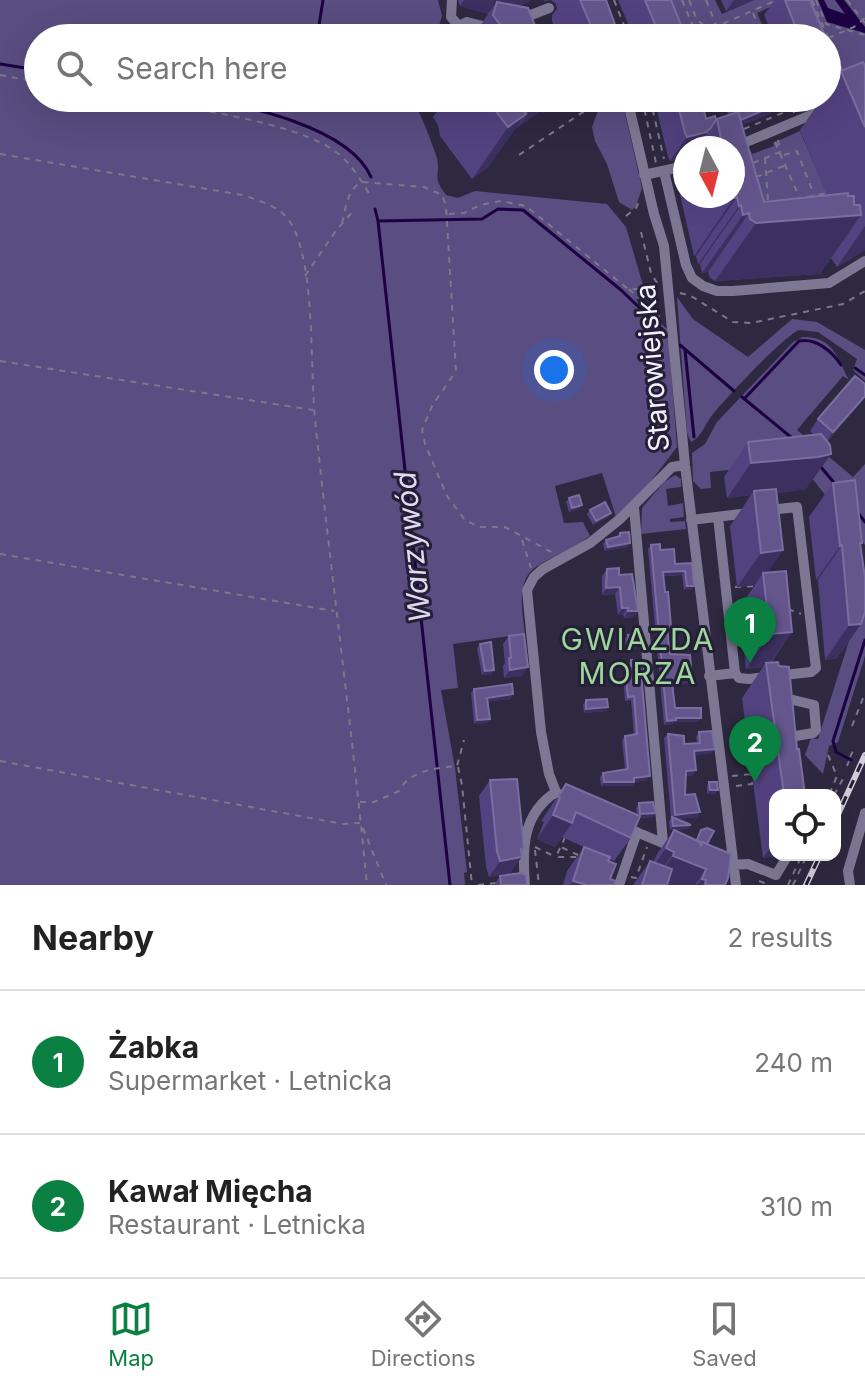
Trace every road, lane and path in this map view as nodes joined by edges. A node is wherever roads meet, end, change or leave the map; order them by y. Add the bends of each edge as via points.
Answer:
1 (452, 0) edge
2 (614, 0) edge
3 (682, 0) edge
4 (689, 0) edge
5 (706, 0) edge
6 (777, 0) edge
7 (814, 0) edge
8 (847, 0) edge
9 (549, 8) dead end
10 (752, 11) junction
11 (679, 20) edge
12 (863, 21) edge
13 (725, 23) edge
14 (456, 24) edge
15 (463, 24) edge
16 (486, 24) edge
17 (510, 24) edge
18 (623, 24) edge
19 (681, 24) edge
20 (693, 24) edge
21 (702, 24) edge
22 (716, 24) edge
23 (757, 24) edge
24 (823, 24) edge
25 (826, 24) edge
26 (841, 27) edge
27 (849, 29) junction
28 (841, 32) edge
29 (865, 35) edge
30 (841, 67) edge
31 (0, 75) edge
32 (24, 79) edge
33 (847, 80) edge
34 (202, 112) edge
35 (583, 112) edge
36 (630, 112) edge
37 (646, 112) edge
38 (652, 112) edge
39 (785, 112) edge
40 (816, 112) edge
41 (741, 130) edge
42 (773, 138) dead end
43 (745, 142) edge
44 (779, 142) dead end
45 (0, 154) edge
46 (781, 154) junction
47 (519, 155) dead end
48 (765, 158) junction
49 (786, 165) junction
50 (745, 167) edge
51 (673, 169) edge
52 (663, 171) junction
53 (767, 172) junction
54 (644, 175) junction
55 (755, 177) edge
56 (362, 182) junction
57 (648, 190) junction
58 (829, 193) edge
59 (370, 195) dead end
60 (814, 196) junction
61 (800, 199) junction
62 (789, 201) edge
63 (768, 206) edge
64 (354, 210) dead end
65 (447, 215) junction
66 (626, 216) dead end
67 (342, 223) junction
68 (641, 232) dead end
69 (865, 261) edge
70 (305, 278) junction
71 (657, 285) junction
72 (628, 289) junction
73 (865, 291) edge
74 (669, 293) junction
75 (673, 328) junction
76 (0, 361) edge
77 (314, 410) junction
78 (685, 465) junction
79 (634, 507) junction
80 (718, 517) junction
81 (691, 520) junction
82 (521, 537) junction
83 (0, 554) edge
84 (565, 557) junction
85 (534, 577) junction
86 (726, 584) junction
87 (757, 585) dead end
88 (777, 604) edge
89 (335, 611) junction
90 (809, 618) junction
91 (735, 673) junction
92 (709, 676) junction
93 (865, 693) edge
94 (774, 695) edge
95 (794, 723) edge
96 (852, 726) dead end
97 (796, 736) junction
98 (464, 740) dead end
99 (797, 750) edge
100 (853, 751) dead end
101 (828, 755) dead end
102 (0, 761) edge
103 (457, 766) junction
104 (847, 766) dead end
105 (729, 777) dead end
106 (844, 777) dead end
107 (731, 787) dead end
108 (832, 789) edge
109 (837, 789) edge
110 (556, 792) junction
111 (359, 802) junction
112 (578, 806) edge
113 (865, 813) edge
114 (614, 822) edge
115 (361, 823) junction
116 (637, 832) junction
117 (565, 836) edge
118 (648, 842) dead end
119 (663, 843) junction
120 (561, 847) junction
121 (535, 848) dead end
122 (685, 852) edge
123 (785, 861) edge
124 (799, 861) edge
125 (804, 861) edge
126 (734, 864) junction
127 (720, 865) edge
128 (628, 876) dead end
129 (636, 878) junction
130 (759, 881) dead end
131 (506, 882) edge
132 (645, 882) edge
133 (367, 885) edge
134 (386, 885) edge
135 (472, 885) edge
136 (478, 885) edge
137 (525, 885) edge
138 (539, 885) edge
139 (619, 885) edge
140 (736, 885) edge
141 (769, 885) edge
142 (788, 885) edge
143 (793, 885) edge
144 (850, 885) edge

1 - 14 street via 449,12
2 - 18 path
3 - 20 path
4 - 21 path
5 - 22 path
6 - 10 path
7 - 24 path
7 - 25 path
8 - 12 path
9 - 17 street
10 - 13 path
10 - 23 path
11 - 19 path
12 - 27 path
15 - 16 street
26 - 27 path
27 - 28 path
27 - 29 path
30 - 33 path
31 - 32 path
34 - 56 path via 307,136 337,152
35 - 47 path
36 - 54 street, Starowiejska
37 - 52 path
38 - 52 path
39 - 41 path
40 - 43 street
42 - 46 path
44 - 46 path
45 - 70 path via 243,195 277,207 295,230
46 - 48 path
46 - 49 path
46 - 60 path via 797,151
48 - 50 path
48 - 53 path
49 - 53 path
49 - 61 path
51 - 52 street
52 - 54 street
52 - 69 street, Starowiejska via 686,265 703,286 725,291 824,284
53 - 55 path
53 - 63 path
54 - 57 street, Starowiejska
56 - 59 path
56 - 65 path via 424,187 442,195
56 - 67 path via 351,192
57 - 66 path
57 - 74 street, Starowiejska via 664,246
58 - 60 path
60 - 61 path
61 - 62 path
64 - 67 path
65 - 72 path via 501,201 526,206
65 - 82 path via 456,371 432,406 422,430 425,444 447,496 465,520 479,527 505,527
67 - 70 path
68 - 71 path
70 - 77 path
71 - 72 path
71 - 74 path
72 - 75 path
73 - 74 path via 843,304 751,323 733,322 691,296
74 - 75 street, Starowiejska
75 - 78 street, Starowiejska
76 - 77 path
77 - 89 path
78 - 79 street, Starowiejska via 672,467
78 - 81 street
79 - 84 street, Starowiejska
79 - 119 street
80 - 81 street
80 - 86 street
80 - 90 street via 797,507
81 - 92 street
82 - 84 path
82 - 85 path
83 - 89 path
84 - 85 street, Starowiejska
85 - 110 street via 526,599 541,732
86 - 87 path
86 - 91 street
88 - 90 path
89 - 111 path
90 - 91 street via 815,670 749,679
91 - 92 street
92 - 126 street
93 - 96 path
94 - 97 street via 813,703 816,730
95 - 97 street
97 - 99 street
98 - 103 path
100 - 104 path
101 - 108 path via 837,776
102 - 115 path via 343,824
103 - 111 path via 437,767 399,791
103 - 135 path
105 - 107 path via 752,774 752,784
106 - 109 path
110 - 112 street
110 - 137 street via 536,808 524,839
111 - 115 path
113 - 144 street via 850,864
114 - 116 street
115 - 133 path
115 - 134 path
116 - 119 street
116 - 139 street
117 - 120 path
118 - 129 path
119 - 122 street
120 - 120 path via 572,852 584,857 556,857
121 - 138 path
123 - 126 street via 774,875
124 - 142 path
125 - 143 path
126 - 127 street
126 - 140 street
128 - 129 path
129 - 132 path
130 - 141 path
131 - 136 path

